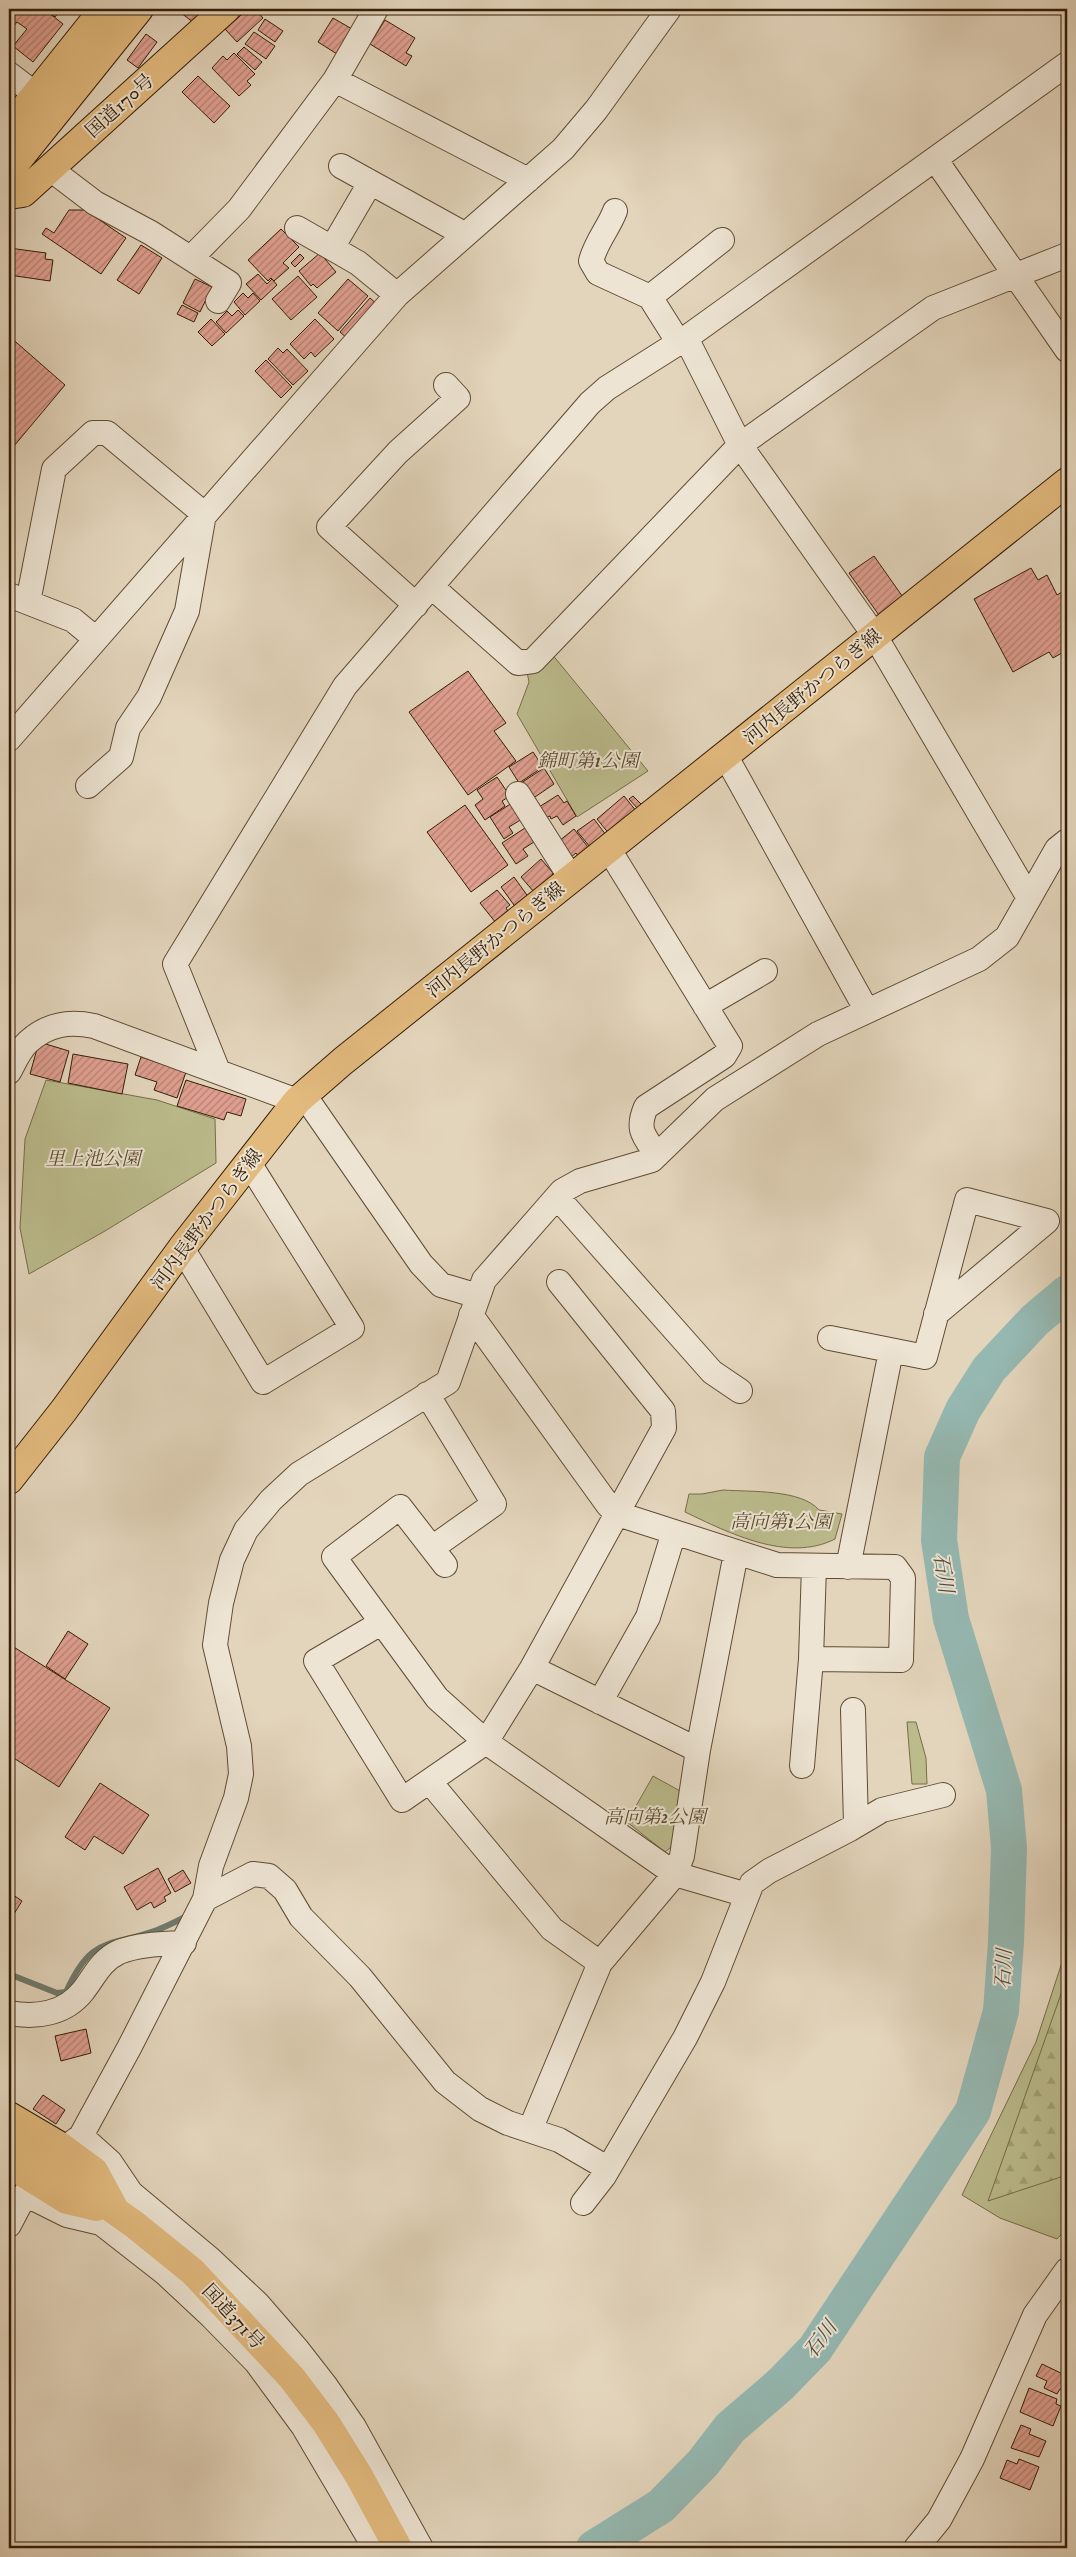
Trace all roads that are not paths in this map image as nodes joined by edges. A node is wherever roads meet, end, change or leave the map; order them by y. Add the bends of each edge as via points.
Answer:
1 (104, 9) edge
2 (139, 9) edge
3 (226, 9) edge
4 (376, 9) edge
5 (669, 9) edge
6 (1067, 64) edge
7 (9, 74) edge
8 (335, 80) junction
9 (45, 102) junction
10 (9, 128) edge
11 (934, 159) junction
12 (341, 166) dead end
13 (49, 168) junction
14 (9, 171) edge
15 (528, 180) junction
16 (370, 183) junction
17 (9, 195) edge
18 (615, 211) dead end
19 (297, 228) dead end
20 (464, 234) junction
21 (722, 240) dead end
22 (332, 248) junction
23 (1067, 255) edge
24 (191, 258) junction
25 (1016, 276) junction
26 (397, 295) junction
27 (650, 297) junction
28 (218, 300) dead end
29 (682, 341) junction
30 (1067, 350) edge
31 (446, 385) dead end
32 (740, 445) junction
33 (1067, 482) edge
34 (204, 514) junction
35 (432, 587) junction
36 (18, 599) edge
37 (416, 605) junction
38 (875, 636) junction
39 (96, 639) junction
40 (9, 740) edge
41 (725, 755) junction
42 (88, 786) dead end
43 (518, 794) dead end
44 (1067, 842) edge
45 (608, 848) junction
46 (571, 878) junction
47 (1029, 898) junction
48 (765, 971) dead end
49 (705, 1006) junction
50 (867, 1011) junction
51 (218, 1071) junction
52 (9, 1072) edge
53 (301, 1098) junction
54 (657, 1155) junction
55 (249, 1163) junction
56 (557, 1196) junction
57 (182, 1248) junction
58 (559, 1282) dead end
59 (475, 1306) junction
60 (936, 1314) junction
61 (830, 1338) dead end
62 (890, 1350) junction
63 (740, 1391) dead end
64 (428, 1394) junction
65 (9, 1480) edge
66 (618, 1514) junction
67 (674, 1532) junction
68 (736, 1553) junction
69 (814, 1566) junction
70 (848, 1567) junction
71 (381, 1623) junction
72 (811, 1659) junction
73 (532, 1668) junction
74 (600, 1702) junction
75 (853, 1710) dead end
76 (486, 1742) junction
77 (698, 1750) junction
78 (802, 1766) dead end
79 (430, 1782) junction
80 (943, 1795) dead end
81 (856, 1826) junction
82 (675, 1874) junction
83 (747, 1895) junction
84 (205, 1899) junction
85 (184, 1942) junction
86 (600, 1963) junction
87 (9, 2013) edge
88 (9, 2116) edge
89 (530, 2130) junction
90 (9, 2141) edge
91 (9, 2164) edge
92 (607, 2168) junction
93 (583, 2203) dead end
94 (116, 2212) junction
95 (9, 2225) edge
96 (1067, 2270) edge
97 (375, 2548) edge
98 (398, 2548) edge
99 (421, 2548) edge
100 (916, 2548) edge

1 - 9 main road
2 - 9 main road
3 - 13 main road, 国道170号
4 - 8 street
5 - 15 street via 596,110 563,149
6 - 11 street
7 - 9 street
8 - 15 street
8 - 24 street via 240,208
9 - 10 main road
9 - 14 main road
11 - 25 street
11 - 29 street
12 - 16 street
13 - 17 main road, 国道170号 via 22,193
13 - 24 street via 95,203
15 - 20 street
16 - 20 street
16 - 22 street
18 - 27 street via 608,229 595,246 591,261 598,274
19 - 22 street
20 - 26 street
21 - 27 street
22 - 26 street via 358,263
23 - 25 street
24 - 28 street via 229,283
25 - 30 street
25 - 32 street via 933,308
26 - 34 street
27 - 29 street
29 - 32 street
29 - 35 street via 607,388 590,403
31 - 37 street via 458,398 398,452 329,527
32 - 35 street via 533,661 518,663
32 - 38 street
33 - 38 main road, 河内長野かつらぎ線
34 - 36 street via 107,433 93,433 54,469
34 - 39 street
34 - 42 street via 187,610 148,697 128,728 121,757
35 - 37 street
36 - 39 street via 73,620
37 - 51 street via 346,686 175,964
38 - 41 main road, 河内長野かつらぎ線
38 - 47 street
39 - 40 street
41 - 45 main road, 河内長野かつらぎ線
41 - 50 street
43 - 46 street
44 - 47 street via 1057,849
45 - 46 main road, 河内長野かつらぎ線
45 - 49 street
46 - 53 main road, 河内長野かつらぎ線
47 - 50 street via 1007,937 979,959
48 - 49 street
49 - 54 street via 730,1046 724,1056 646,1107 640,1119 641,1133
50 - 54 street via 818,1034 715,1099
51 - 52 street via 94,1026 73,1022 48,1029 27,1043
51 - 53 street
53 - 55 main road, 河内長野かつらぎ線
53 - 59 street via 421,1264 441,1285
54 - 56 street via 652,1160 580,1181
55 - 57 main road, 河内長野かつらぎ線
55 - 57 street via 352,1328 263,1382
56 - 59 street via 484,1280
56 - 63 street via 712,1372
57 - 65 main road, 河内長野かつらぎ線
58 - 66 street via 663,1411 664,1428
59 - 64 street via 448,1382
59 - 66 street via 608,1505
60 - 60 street via 951,1301 1047,1221 967,1200
60 - 62 street via 925,1358
61 - 62 street
62 - 70 street
64 - 71 street via 494,1504 439,1556 400,1507 334,1557
64 - 84 street via 299,1474 246,1530 232,1560 215,1645 239,1746 241,1774 236,1798 210,1866
66 - 67 street
66 - 73 street
67 - 68 street
67 - 74 street via 648,1617
68 - 69 street via 778,1565
68 - 77 street
69 - 70 street
69 - 72 street
70 - 72 street via 895,1567 903,1578 901,1660
71 - 76 street via 437,1698
71 - 79 street via 316,1661 402,1800
72 - 78 street
73 - 74 street
73 - 76 street
74 - 77 street
75 - 81 street
76 - 79 street
76 - 82 street
77 - 82 street via 682,1856
79 - 86 street via 552,1929
80 - 81 street via 882,1810
81 - 83 street via 769,1871 752,1883
82 - 83 street
82 - 86 street
83 - 92 street via 713,1982 685,2038
84 - 85 street
84 - 89 street via 253,1874 269,1876 285,1890 301,1917 360,1977 445,2082 480,2109
85 - 87 street via 118,1952 97,1968 82,1992 66,2007 46,2014
85 - 99 street via 76,2139 110,2162 131,2193 258,2304 297,2350 354,2427
86 - 89 street
88 - 94 main road via 60,2146 94,2171
89 - 92 street via 559,2140
90 - 94 main road, 国道371号
91 - 94 main road via 67,2200
92 - 93 street
94 - 98 main road, 国道371号 via 193,2272 292,2378 326,2423
95 - 97 street via 26,2192 67,2215 101,2223 165,2273 256,2362 303,2426
96 - 100 street via 1034,2314 972,2459 939,2520

